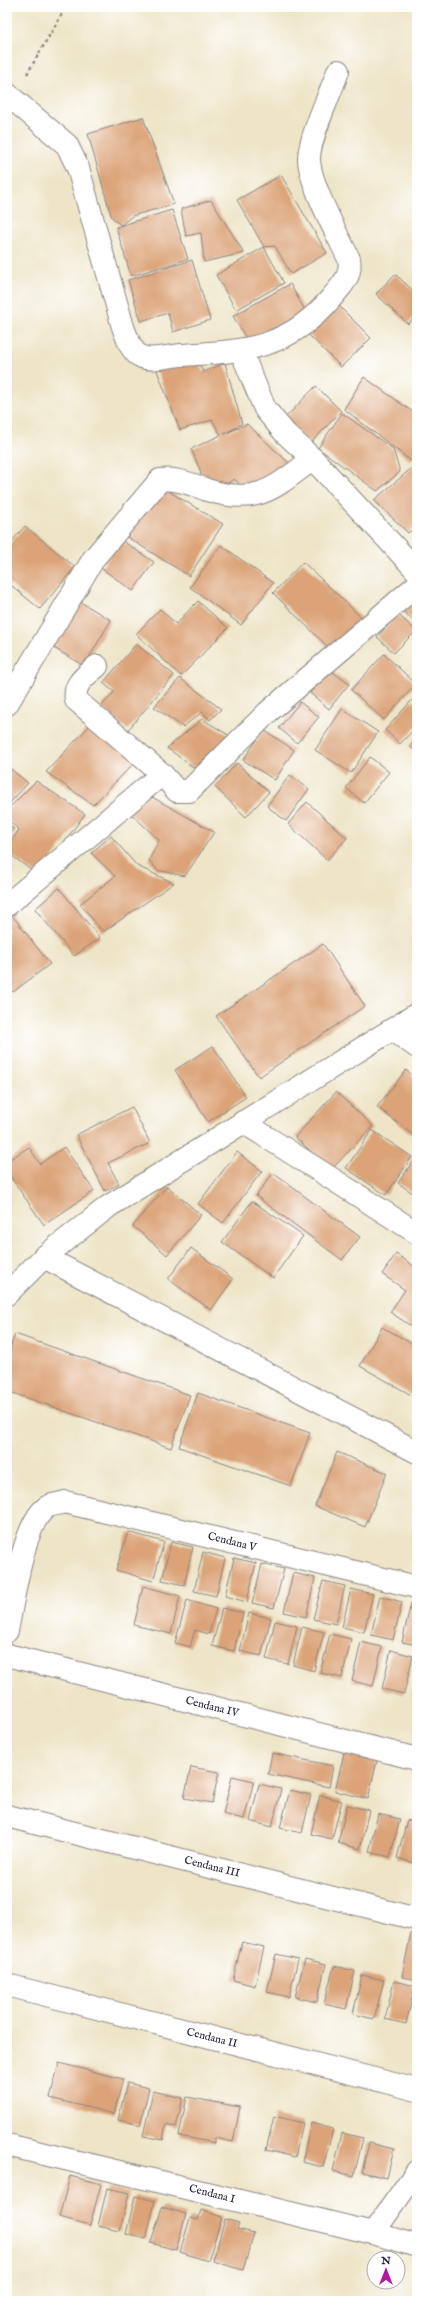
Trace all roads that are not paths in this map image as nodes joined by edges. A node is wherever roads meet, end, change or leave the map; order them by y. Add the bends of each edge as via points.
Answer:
1 (338, 71) dead end
2 (10, 97) edge
3 (241, 351) junction
4 (313, 459) junction
5 (417, 571) edge
6 (417, 585) edge
7 (97, 666) dead end
8 (7, 704) edge
9 (162, 774) junction
10 (7, 905) edge
11 (417, 1014) edge
12 (393, 1030) junction
13 (417, 1047) edge
14 (244, 1122) junction
15 (417, 1233) edge
16 (44, 1257) junction
17 (7, 1294) edge
18 (417, 1452) edge
19 (417, 1587) edge
20 (7, 1631) edge
21 (7, 1655) edge
22 (417, 1760) edge
23 (7, 1816) edge
24 (417, 1919) edge
25 (7, 1985) edge
26 (417, 2090) edge
27 (7, 2144) edge
28 (417, 2171) edge
29 (373, 2233) junction
30 (417, 2246) edge

1 - 3 street via 312,142 309,158 312,178 349,259 351,270 331,298 302,327 281,340
2 - 3 street via 67,145 78,168 123,327 133,350 142,357
3 - 4 street via 266,409 285,433
4 - 5 street
4 - 8 street via 257,496 226,496 173,479 160,480 94,558
6 - 9 street via 268,712 189,791 177,791
7 - 9 street via 79,682 75,690 76,700
9 - 10 street
11 - 12 street
12 - 13 street
12 - 14 street
14 - 15 street
14 - 16 street via 109,1206
16 - 17 street
16 - 18 street
19 - 20 street, Cendana V via 65,1502 47,1507 25,1542
21 - 22 street, Cendana IV
23 - 24 street, Cendana III
25 - 26 street, Cendana II
27 - 29 street, Cendana I
28 - 29 street
29 - 30 street, Cendana I

